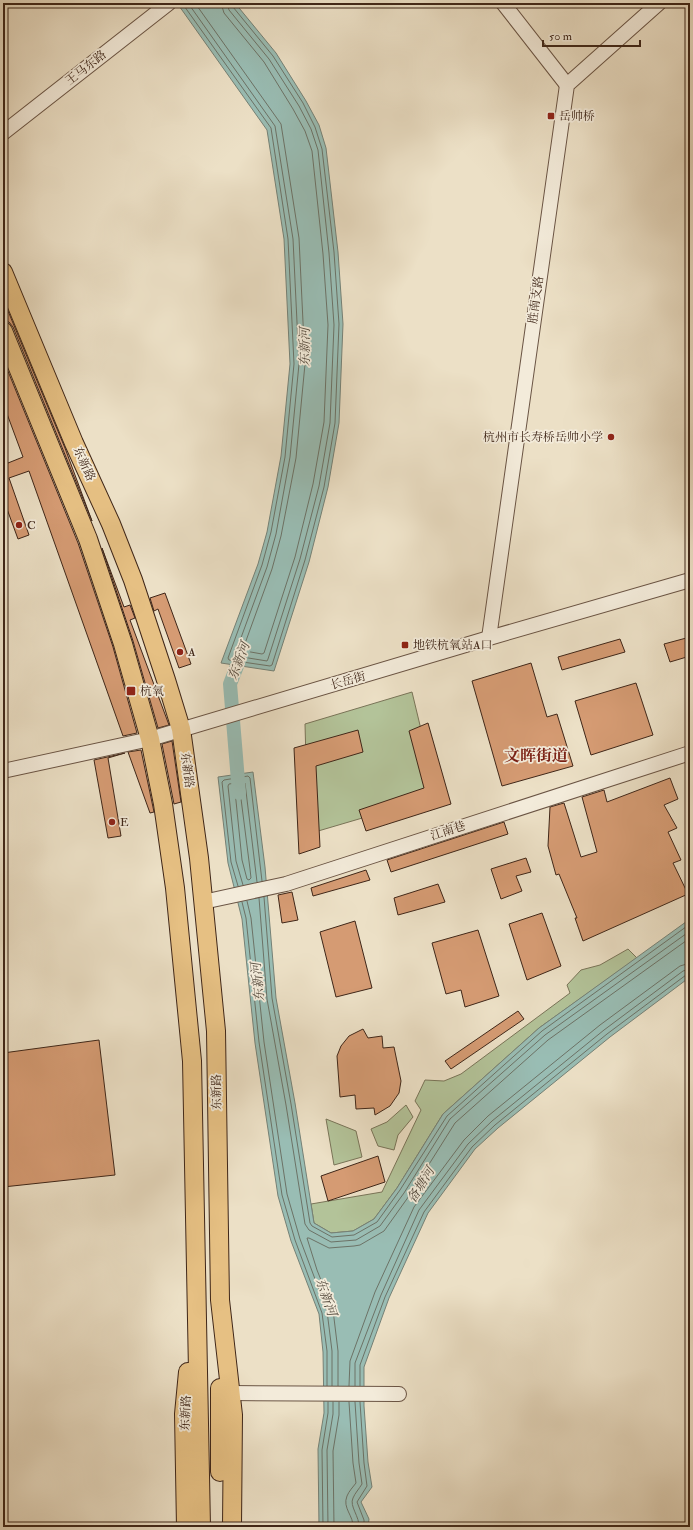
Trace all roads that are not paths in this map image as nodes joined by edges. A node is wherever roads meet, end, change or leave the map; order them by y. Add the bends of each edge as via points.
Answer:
1 (170, 3) edge
2 (503, 3) edge
3 (659, 3) edge
4 (566, 85) junction
5 (3, 133) edge
6 (3, 272) edge
7 (3, 331) edge
8 (690, 580) edge
9 (489, 638) junction
10 (181, 729) junction
11 (150, 739) junction
12 (690, 753) edge
13 (3, 771) edge
14 (203, 902) junction
15 (196, 1299) junction
16 (220, 1300) junction
17 (230, 1393) junction
18 (399, 1394) dead end
19 (186, 1527) edge
20 (201, 1527) edge
21 (221, 1527) edge
22 (232, 1527) edge

1 - 5 street, 王马东路
2 - 4 street
3 - 4 street
4 - 9 street, 胜南支路
6 - 10 main road, 东新路 via 114,531 133,580
7 - 11 main road, 东新路 via 88,538 124,644
8 - 9 street, 长岳街
9 - 10 street, 长岳街
10 - 11 street, 长岳街
10 - 14 main road, 东新路
11 - 13 street, 长岳街
11 - 15 main road, 东新路 via 175,888 192,1061
12 - 14 street, 江南巷 via 286,884
14 - 16 main road, 东新路 via 216,1031
15 - 19 main road, 东新路 via 184,1414
15 - 20 main road, 东新路
16 - 17 main road, 东新路
16 - 21 main road, 东新路
17 - 18 street
17 - 22 main road, 东新路 via 233,1415

